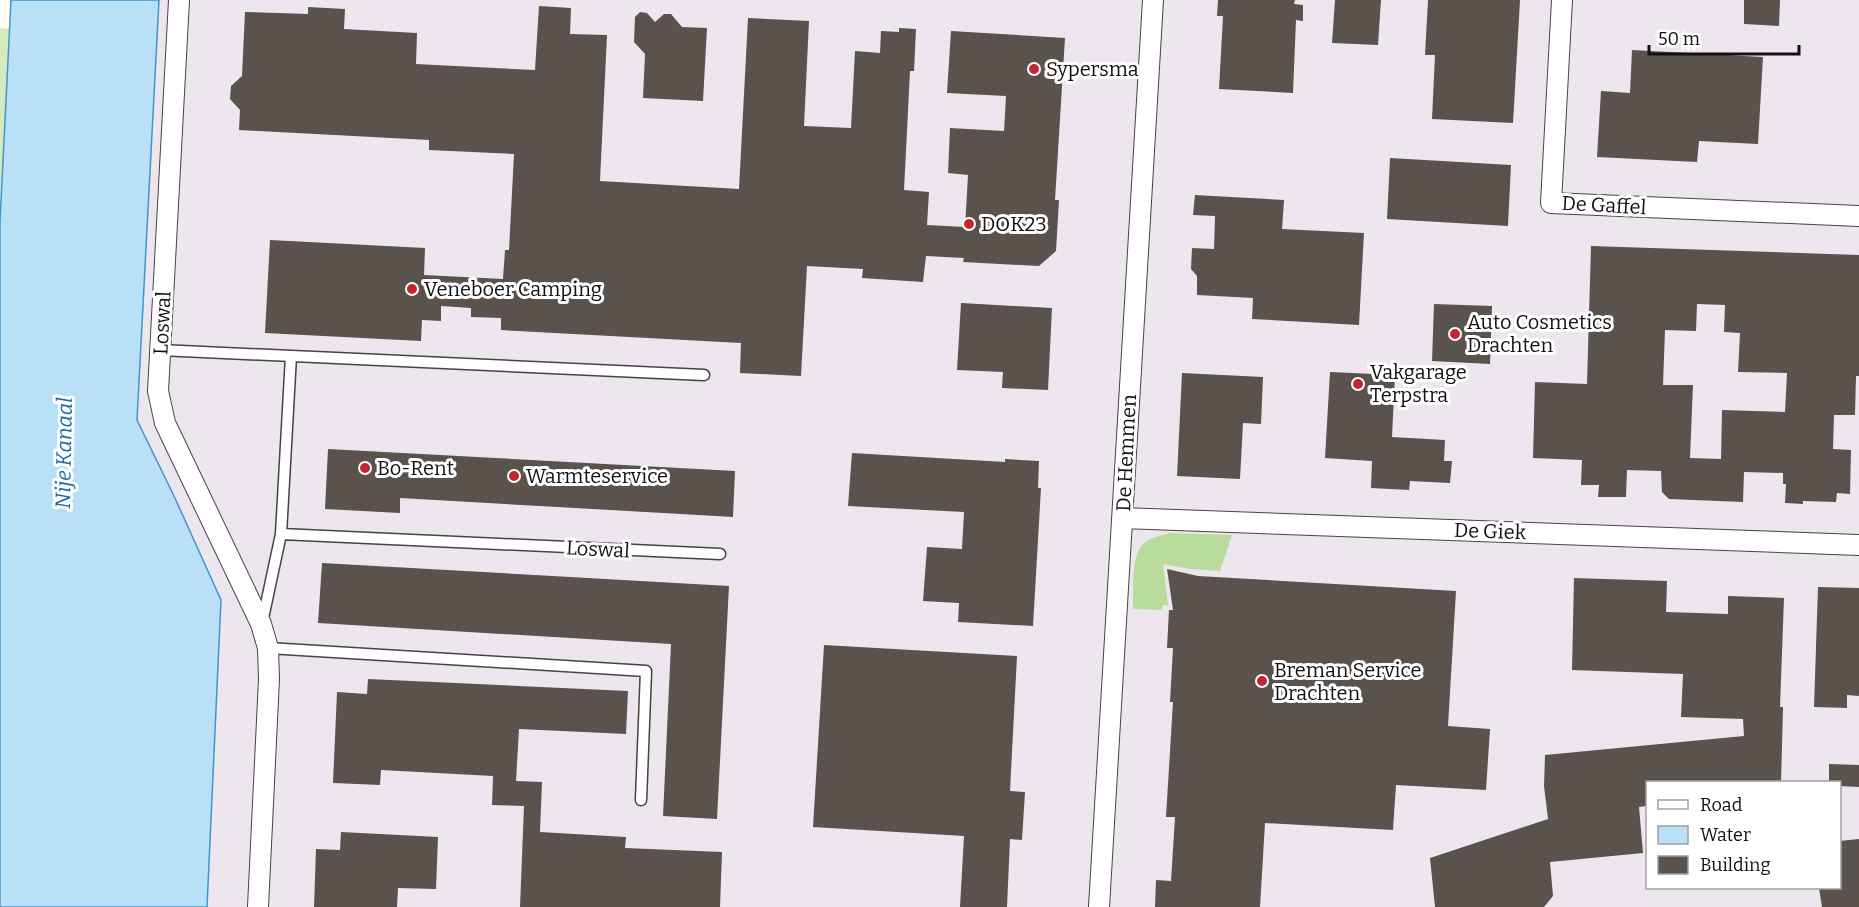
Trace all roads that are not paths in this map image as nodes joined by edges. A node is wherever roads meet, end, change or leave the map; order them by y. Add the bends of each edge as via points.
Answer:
1 (179, 0) edge
2 (1153, 0) edge
3 (1562, 0) edge
4 (1859, 216) edge
5 (160, 350) junction
6 (291, 356) junction
7 (704, 375) dead end
8 (1122, 518) junction
9 (281, 534) junction
10 (1859, 545) edge
11 (720, 554) dead end
12 (261, 624) junction
13 (268, 648) junction
14 (641, 800) dead end
15 (258, 907) edge
16 (1099, 907) edge

1 - 5 street, Loswal
2 - 8 street, De Hemmen
3 - 4 street, De Gaffel via 1551,203
5 - 6 lane
5 - 12 street, Loswal via 158,391 165,423
6 - 7 lane
6 - 9 lane
8 - 10 street, De Giek
8 - 16 street, De Hemmen
9 - 11 lane, Loswal
9 - 12 lane, Loswal
12 - 13 street, Loswal
13 - 14 lane via 646,671
13 - 15 street, Loswal

